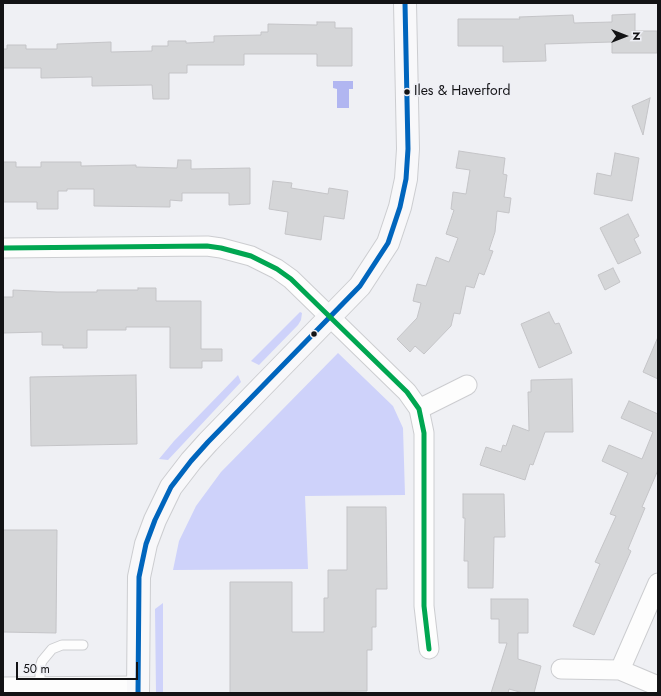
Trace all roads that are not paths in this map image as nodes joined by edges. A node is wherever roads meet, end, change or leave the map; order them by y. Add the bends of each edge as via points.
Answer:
1 (405, 3) edge
2 (3, 248) edge
3 (330, 317) junction
4 (467, 385) dead end
5 (419, 408) junction
6 (658, 583) edge
7 (83, 645) dead end
8 (429, 648) dead end
9 (561, 669) dead end
10 (620, 670) junction
11 (658, 686) edge
12 (3, 687) edge
13 (40, 687) junction
14 (138, 690) edge

1 - 3 street via 408,149 406,179 400,207 388,243 360,286
2 - 3 street via 221,248 251,256 277,269 290,278
3 - 5 street via 407,392
3 - 14 street via 191,461 171,487 154,520 139,577
4 - 5 street
5 - 8 street via 424,433 424,606
6 - 10 street
7 - 13 lane via 62,645 52,649 40,667
9 - 10 street
10 - 11 street
12 - 13 street
13 - 14 street

